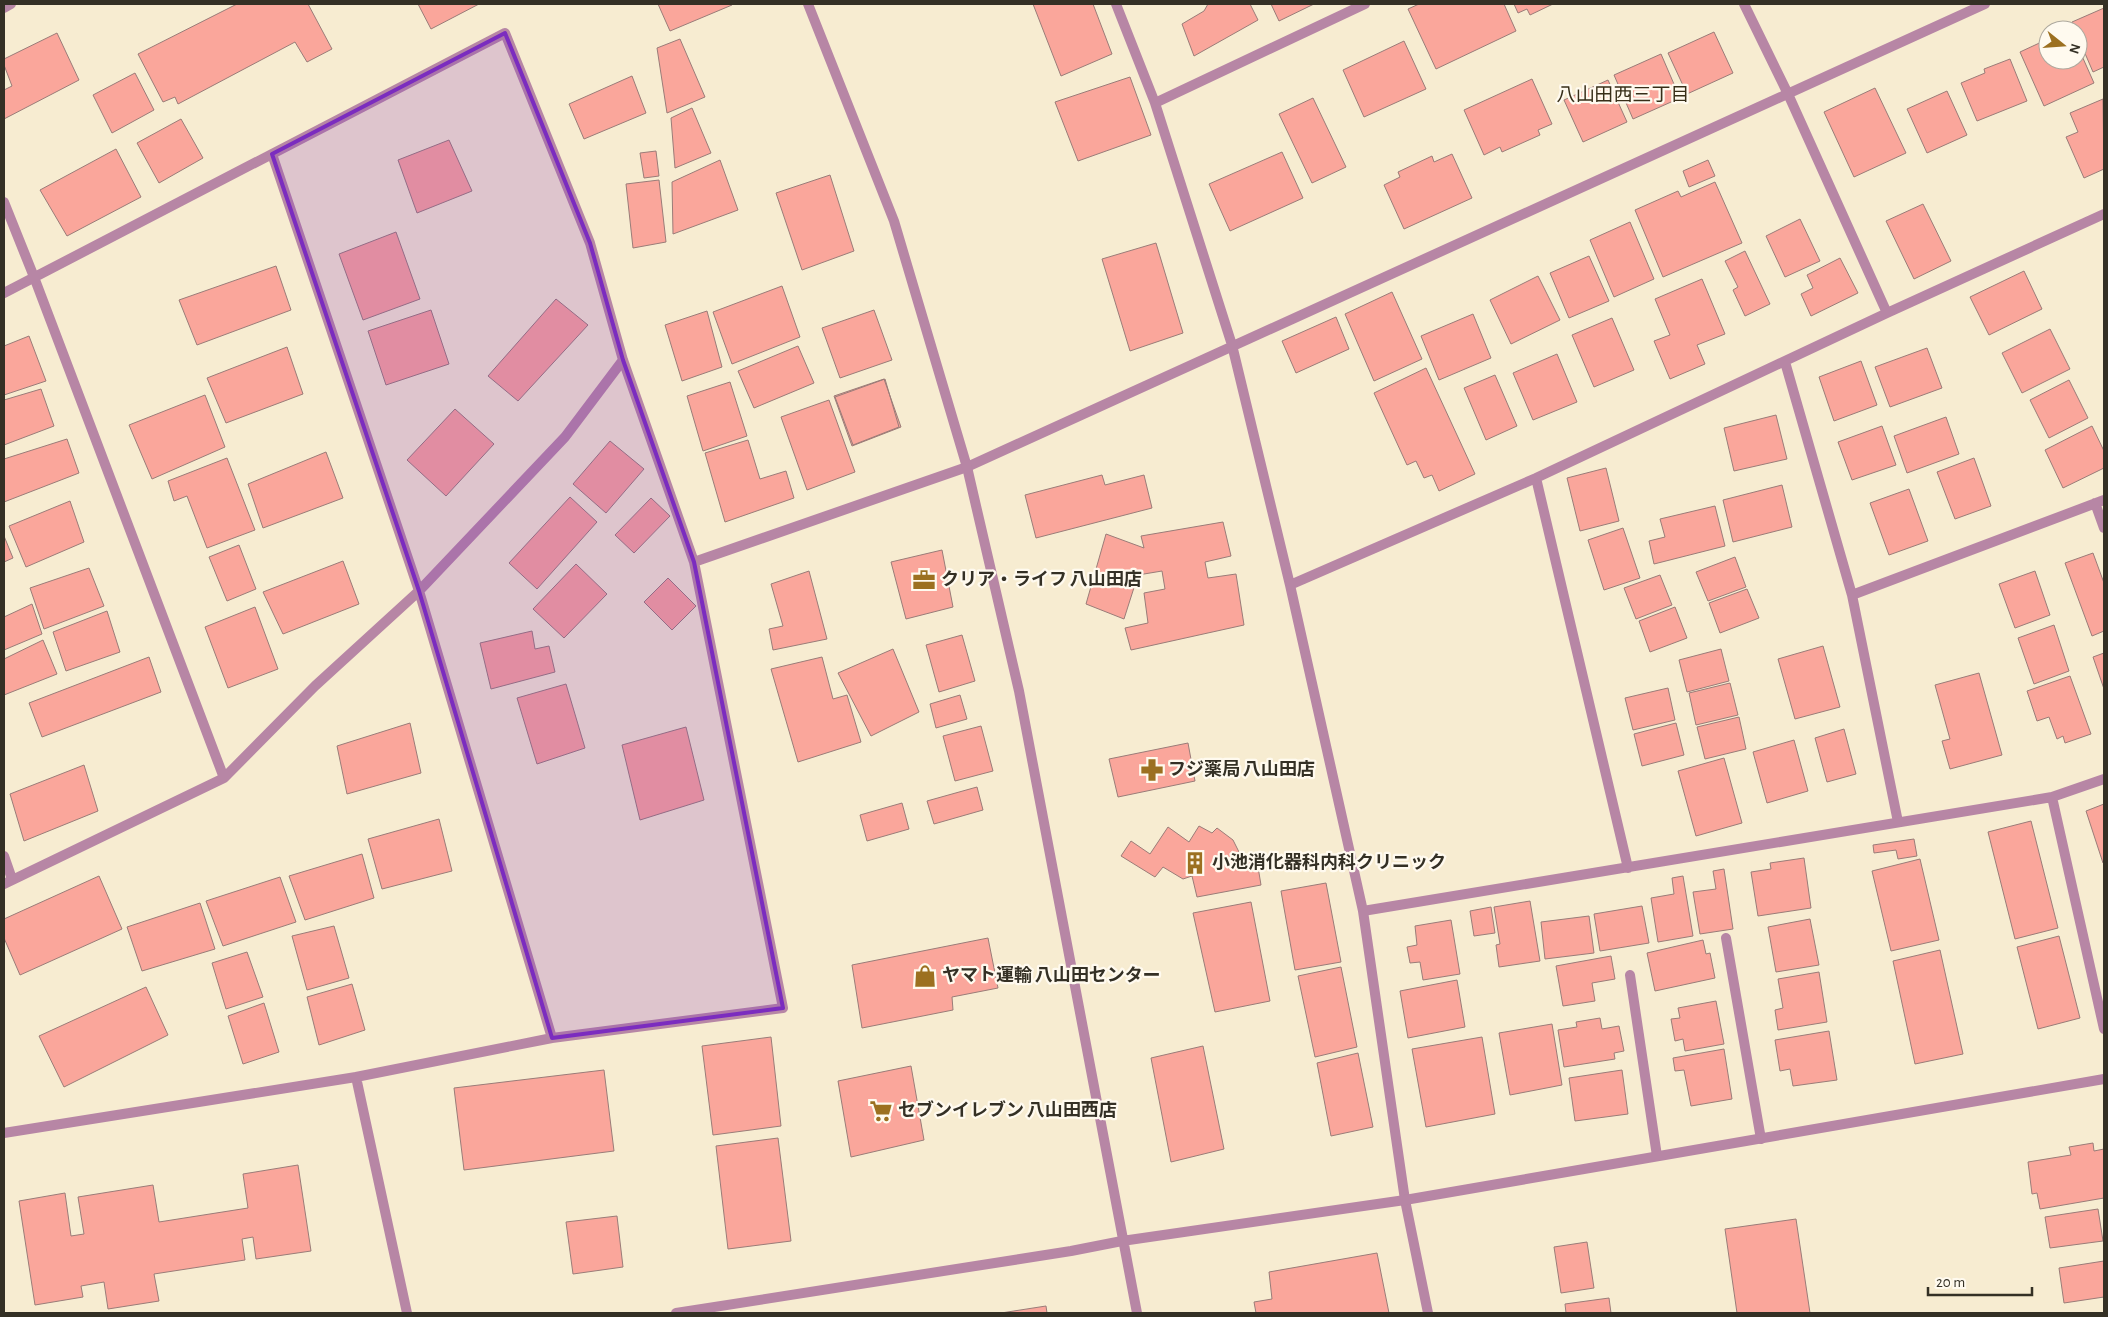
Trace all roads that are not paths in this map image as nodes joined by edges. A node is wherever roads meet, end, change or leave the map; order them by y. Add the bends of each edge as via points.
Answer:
1 (12, 4) edge
2 (808, 4) edge
3 (1116, 4) edge
4 (1365, 4) edge
5 (1744, 4) edge
6 (1984, 4) edge
7 (4, 8) edge
8 (1788, 94) junction
9 (1155, 103) junction
10 (272, 154) junction
11 (4, 202) edge
12 (2104, 214) edge
13 (34, 277) junction
14 (4, 293) edge
15 (1887, 313) junction
16 (1232, 346) junction
17 (623, 360) junction
18 (1785, 362) junction
19 (967, 467) junction
20 (1536, 478) junction
21 (2100, 501) edge
22 (2104, 528) edge
23 (694, 562) junction
24 (1290, 585) junction
25 (419, 591) junction
26 (1852, 595) junction
27 (224, 778) junction
28 (2104, 779) edge
29 (2052, 797) junction
30 (1898, 822) junction
31 (4, 856) edge
32 (1628, 868) junction
33 (8, 882) edge
34 (1363, 911) junction
35 (1726, 938) dead end
36 (1630, 975) dead end
37 (2104, 1028) edge
38 (552, 1038) junction
39 (356, 1077) junction
40 (2104, 1080) edge
41 (4, 1133) edge
42 (1761, 1139) junction
43 (1657, 1156) junction
44 (1405, 1200) junction
45 (1122, 1241) junction
46 (407, 1313) edge
47 (676, 1313) edge
48 (1137, 1313) edge
49 (1428, 1313) edge

1 - 7 street
2 - 19 street via 894,220
3 - 9 street
4 - 9 street
5 - 8 street
6 - 8 street
8 - 15 street
8 - 16 street
9 - 16 street
10 - 13 street
10 - 17 street via 505,33 590,243
10 - 25 street
11 - 13 street
12 - 15 street
13 - 14 street
13 - 27 street
15 - 18 street
16 - 19 street
16 - 24 street
17 - 23 street
17 - 25 street via 565,437
18 - 20 street
18 - 26 street
19 - 23 street
19 - 45 street via 1019,691
20 - 24 street
20 - 32 street
21 - 22 street
21 - 26 street
23 - 38 street via 783,1008
24 - 34 street
25 - 27 street via 315,686
25 - 38 street
26 - 30 street
27 - 33 street
28 - 29 street
29 - 30 street
29 - 37 street
30 - 32 street
31 - 33 street
32 - 34 street
34 - 44 street
35 - 42 street
36 - 43 street
38 - 39 street
39 - 41 street
39 - 46 street
40 - 42 street
42 - 43 street
43 - 44 street
44 - 45 street
44 - 49 street
45 - 47 street
45 - 48 street

